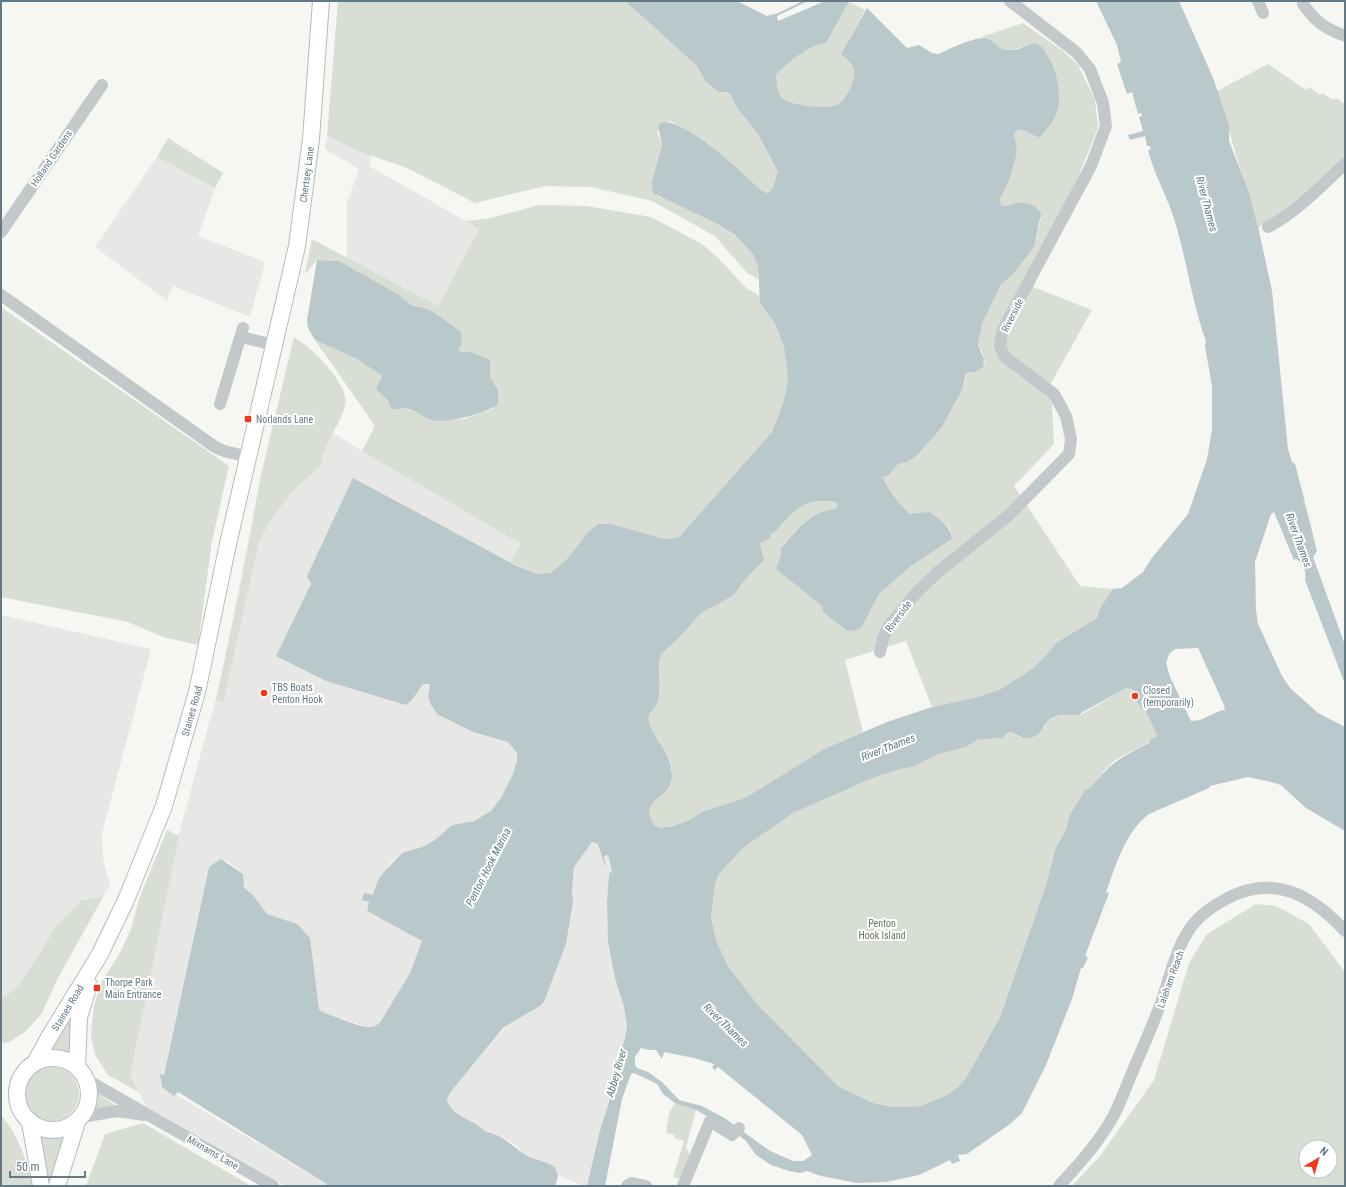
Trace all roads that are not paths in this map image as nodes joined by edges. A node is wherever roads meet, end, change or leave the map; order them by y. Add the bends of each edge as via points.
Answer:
1 (321, 1) edge
2 (1010, 1) edge
3 (1258, 1) edge
4 (1303, 4) dead end
5 (1263, 12) dead end
6 (1345, 36) edge
7 (102, 85) dead end
8 (1345, 164) edge
9 (1268, 227) dead end
10 (1, 232) edge
11 (1, 295) edge
12 (274, 345) junction
13 (220, 404) dead end
14 (249, 457) junction
15 (880, 652) dead end
16 (1345, 931) edge
17 (100, 954) junction
18 (36, 1061) junction
19 (77, 1067) junction
20 (87, 1080) junction
21 (152, 1118) junction
22 (79, 1119) junction
23 (30, 1122) junction
24 (737, 1130) dead end
25 (628, 1184) edge
26 (41, 1186) edge
27 (57, 1186) edge
28 (273, 1186) edge
29 (646, 1186) edge
30 (683, 1186) edge
31 (1059, 1186) edge

1 - 12 main road, Chertsey Lane via 311,139 297,246
2 - 15 street, Riverside via 1076,52 1090,69 1103,103 1106,126 1091,166 1002,332 1000,346 1004,357 1054,394 1066,416 1071,439 1069,454 1009,516 938,572 916,593 889,626
3 - 5 street
4 - 6 street via 1312,17 1325,28
7 - 10 street, Holland Gardens
8 - 9 street via 1299,206
11 - 14 street via 215,447 224,452
12 - 13 street via 242,333
12 - 14 main road, Chertsey Lane
14 - 17 main road, Staines Road via 228,544 198,692 176,770 132,887
16 - 31 street, Laleham Reach via 1310,901 1285,890 1268,887 1248,889 1231,896 1203,914 1188,931 1156,1017 1114,1114 1092,1148
17 - 18 main road, Staines Road
17 - 19 main road, Staines Road via 78,1017
18 - 19 main road via 58,1058
18 - 23 main road via 23,1073 17,1088 18,1105
19 - 20 main road
20 - 21 street, Mixnams Lane
20 - 22 main road via 89,1099
21 - 22 street, Mixnams Lane via 117,1111
21 - 28 street, Mixnams Lane
22 - 23 main road via 58,1130 48,1130
22 - 27 main road
23 - 26 main road
24 - 30 street via 732,1135 710,1121
25 - 29 street

